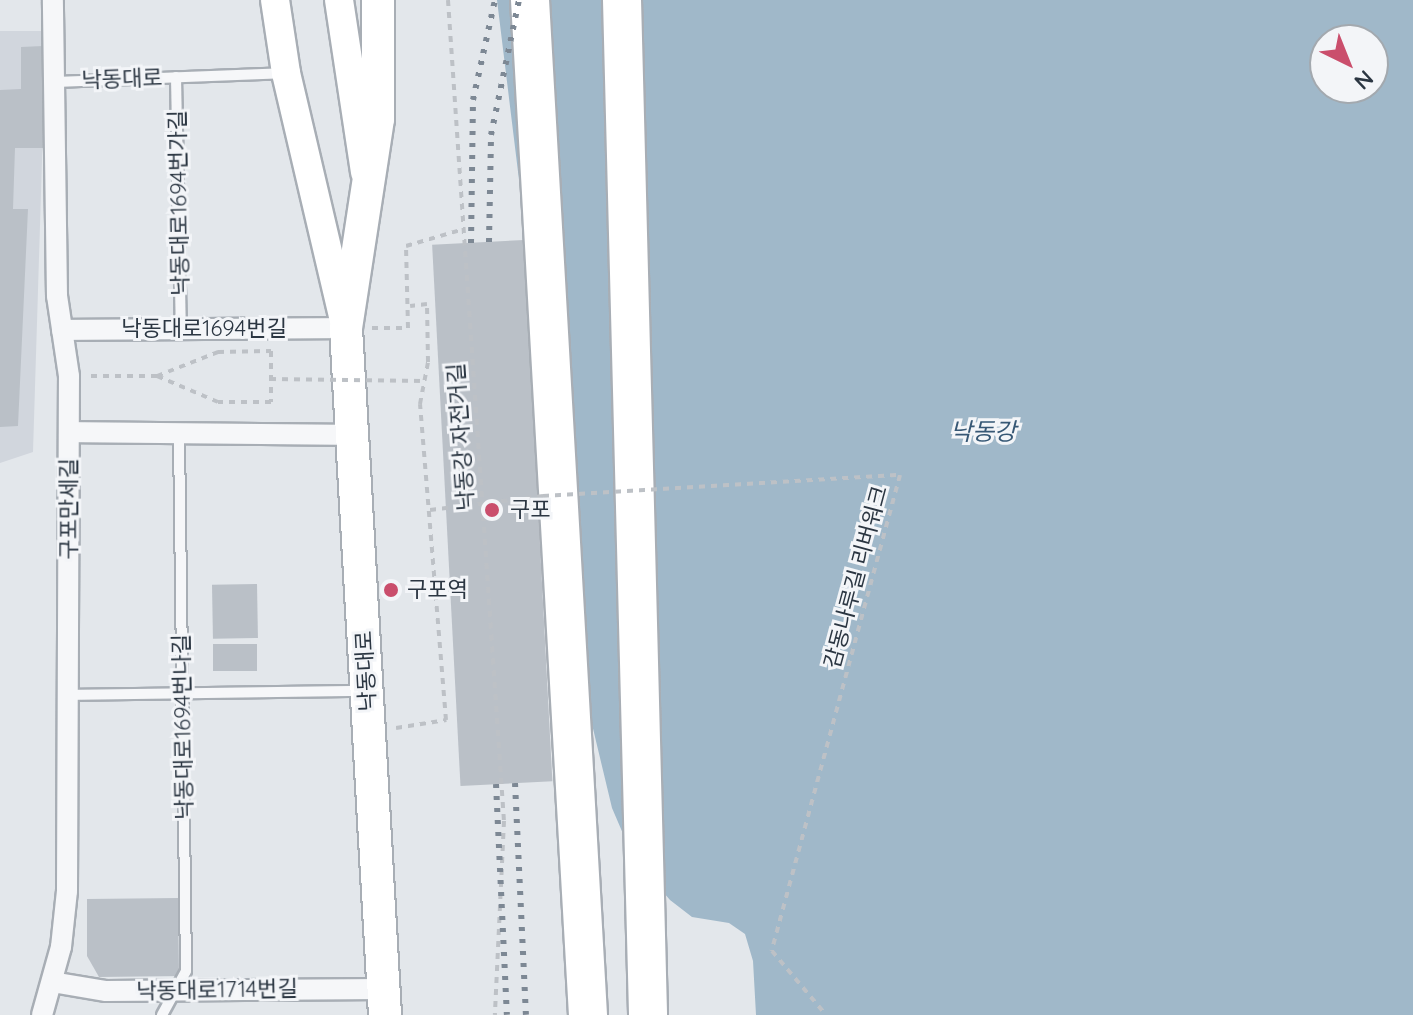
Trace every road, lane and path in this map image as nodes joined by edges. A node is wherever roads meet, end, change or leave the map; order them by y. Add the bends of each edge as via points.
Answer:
1 (53, 0) edge
2 (275, 0) edge
3 (339, 0) edge
4 (378, 0) edge
5 (448, 0) edge
6 (530, 0) edge
7 (622, 0) edge
8 (286, 73) junction
9 (176, 77) junction
10 (54, 82) junction
11 (464, 229) junction
12 (410, 306) junction
13 (346, 328) junction
14 (181, 329) junction
15 (62, 330) junction
16 (271, 351) dead end
17 (218, 352) dead end
18 (69, 376) junction
19 (157, 376) junction
20 (270, 379) junction
21 (425, 381) junction
22 (69, 432) junction
23 (179, 433) junction
24 (352, 435) junction
25 (430, 510) junction
26 (367, 691) junction
27 (183, 694) junction
28 (68, 695) junction
29 (424, 723) dead end
30 (52, 982) junction
31 (179, 989) junction
32 (384, 1002) edge
33 (42, 1015) edge
34 (162, 1015) edge
35 (495, 1015) edge
36 (588, 1015) edge
37 (648, 1015) edge
38 (826, 1015) edge

1 - 10 street, 구포만세길
2 - 8 main road, 낙동대로
3 - 13 main road, 낙동대로 via 366,180
4 - 13 main road via 378,119
5 - 11 path, 낙동강 자전거길
6 - 36 highway
7 - 37 highway
8 - 9 lane, 낙동대로
8 - 13 main road, 낙동대로
9 - 10 lane, 낙동대로
9 - 14 lane, 낙동대로1694번가길
10 - 15 street, 구포만세길
11 - 12 path via 406,246
11 - 35 path, 낙동강 자전거길 via 504,821
12 - 13 path via 408,328
12 - 21 path via 427,304
13 - 14 street, 낙동대로1694번길
13 - 24 main road, 낙동대로
14 - 15 street, 낙동대로1694번길
15 - 18 street, 구포만세길
16 - 20 path
17 - 19 path
18 - 19 path
18 - 22 street, 구포만세길
19 - 20 path via 218,402 271,402
20 - 21 path, bridge
21 - 25 path via 420,404
22 - 23 street
22 - 28 street, 구포만세길
23 - 24 street
23 - 27 lane, 낙동대로1694번나길
24 - 26 main road, 낙동대로
25 - 29 path via 446,720
25 - 38 path, 감동나루길 리버워크, bridge via 543,496 900,475 772,951
26 - 27 lane
26 - 32 main road, 낙동대로
27 - 28 lane
27 - 31 lane, 낙동대로1694번나길 via 186,971
28 - 30 street, 구포만세길 via 66,921
30 - 31 street, 낙동대로1714번길 via 106,991
30 - 33 street, 구포만세길
31 - 32 street, 낙동대로1714번길
31 - 34 lane, 낙동대로1694번나길

